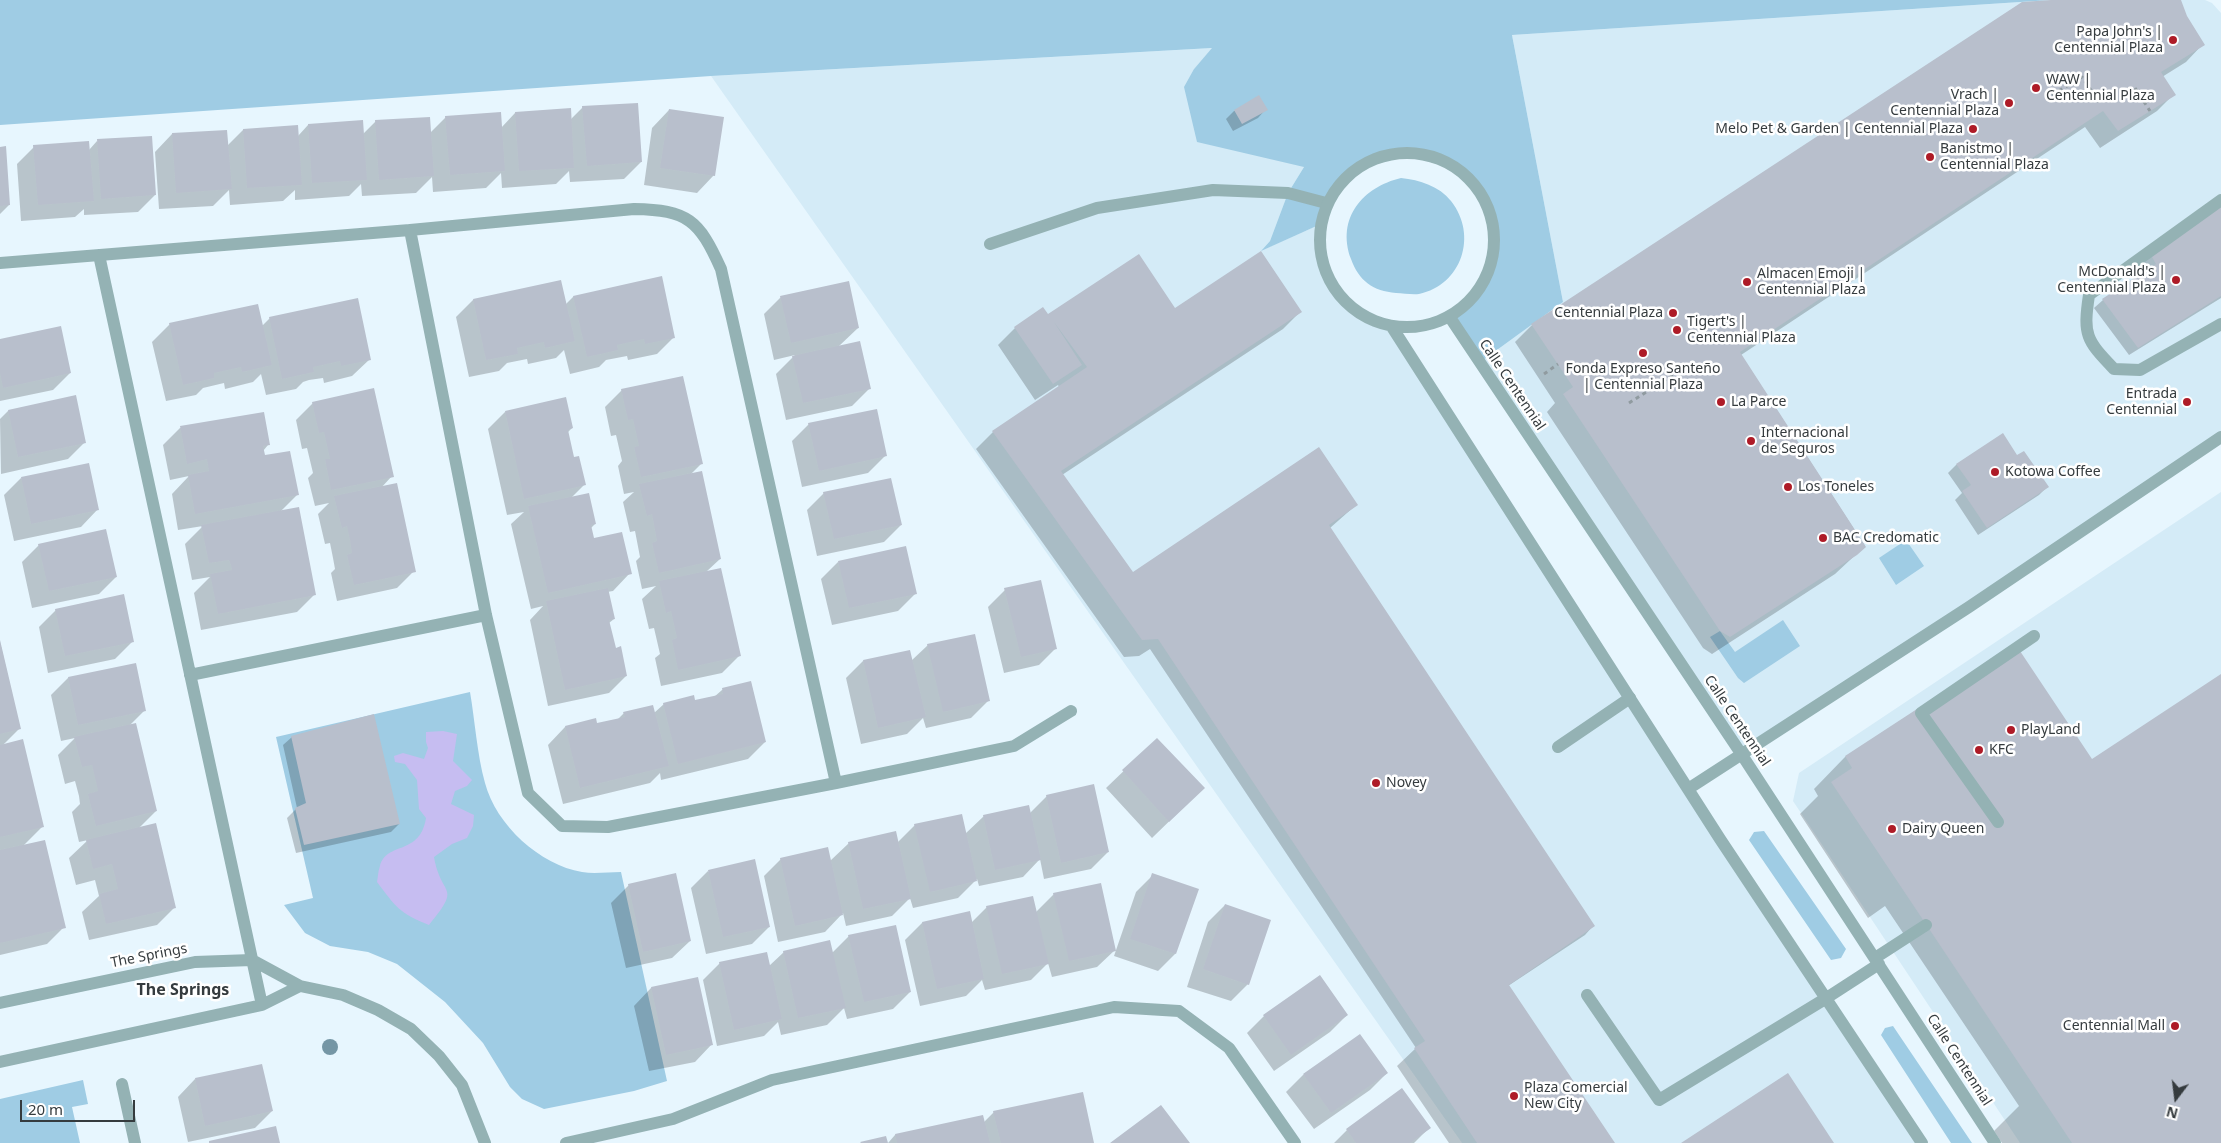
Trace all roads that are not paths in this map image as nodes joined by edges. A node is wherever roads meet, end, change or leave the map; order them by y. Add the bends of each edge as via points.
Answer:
1 (2221, 200) edge
2 (1326, 203) junction
3 (410, 230) junction
4 (990, 244) dead end
5 (99, 255) junction
6 (0, 262) edge
7 (1451, 319) junction
8 (2221, 324) edge
9 (1392, 326) junction
10 (2221, 437) edge
11 (486, 616) junction
12 (2034, 636) dead end
13 (190, 675) junction
14 (1630, 698) junction
15 (1071, 711) dead end
16 (1558, 747) dead end
17 (1742, 755) junction
18 (836, 783) junction
19 (1688, 789) junction
20 (1998, 822) dead end
21 (1926, 924) dead end
22 (252, 960) junction
23 (1877, 961) junction
24 (300, 986) junction
25 (1587, 995) dead end
26 (1825, 999) junction
27 (0, 1003) edge
28 (262, 1005) junction
29 (0, 1062) edge
30 (122, 1084) dead end
31 (135, 1143) edge
32 (485, 1143) edge
33 (566, 1143) edge
34 (1295, 1143) edge
35 (1922, 1143) edge
36 (1995, 1143) edge

1 - 8 street via 2089,296 2084,323 2093,347 2114,368 2140,370
2 - 4 street via 1288,192 1213,190 1097,208
2 - 7 street via 1355,169 1382,156 1411,153 1440,159 1465,174 1484,198 1494,225 1494,255 1484,283
2 - 9 street via 1321,224 1326,275 1343,300 1367,319
3 - 5 street
3 - 11 street
3 - 18 street via 634,208 663,209 690,219 708,240 721,269
5 - 6 street
5 - 13 street
7 - 9 street via 1412,328
7 - 17 street, Calle Centennial
9 - 14 street
10 - 17 street via 1977,602
11 - 13 street
11 - 18 street via 528,793 562,826 608,827
12 - 20 street via 1921,713
13 - 22 street
14 - 16 street
14 - 19 street
15 - 18 street via 1014,746
17 - 19 street
17 - 23 street, Calle Centennial
19 - 26 street
21 - 23 street
22 - 24 street
22 - 27 street, The Springs via 195,962
22 - 28 street
23 - 26 street
23 - 36 street, Calle Centennial
24 - 28 street
24 - 32 street via 343,996 378,1010 410,1029 439,1056 462,1085
25 - 26 street via 1659,1100
26 - 35 street
28 - 29 street
30 - 31 street
33 - 34 street via 673,1119 772,1080 1114,1007 1179,1011 1229,1048

